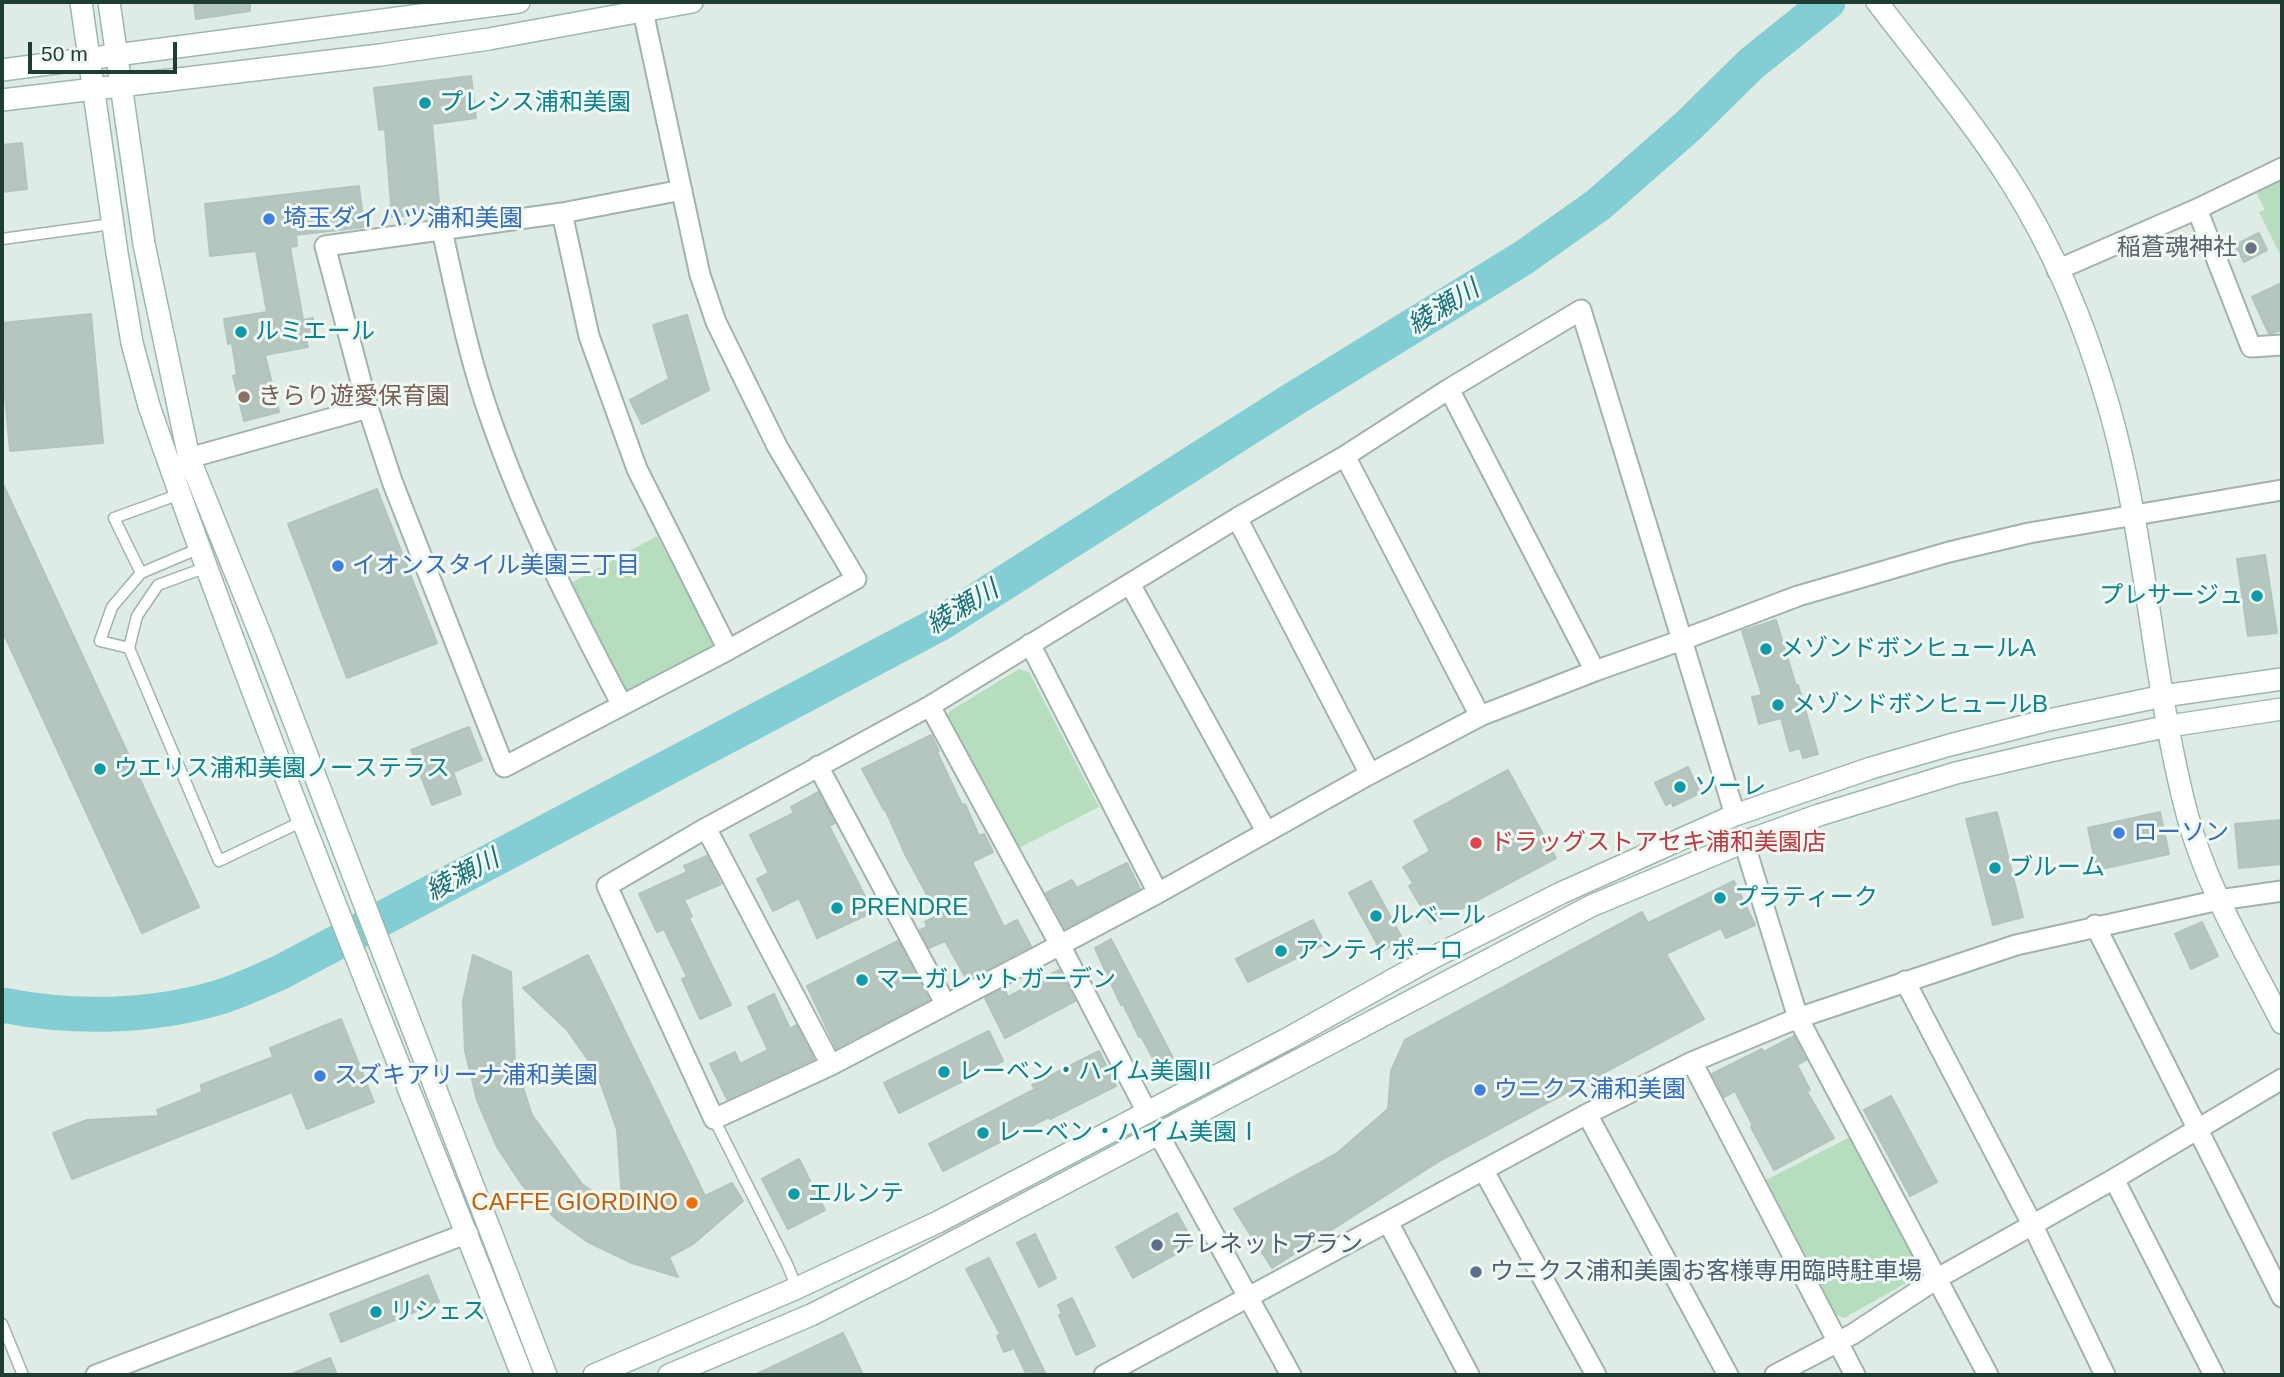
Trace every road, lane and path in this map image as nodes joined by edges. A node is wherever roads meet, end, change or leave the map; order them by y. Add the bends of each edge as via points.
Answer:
1 (81, 2) edge
2 (110, 2) edge
3 (519, 2) edge
4 (692, 2) edge
5 (1877, 2) edge
6 (643, 7) edge
7 (117, 56) junction
8 (87, 60) junction
9 (2, 70) edge
10 (121, 85) junction
11 (92, 89) junction
12 (2, 100) edge
13 (2282, 168) edge
14 (682, 190) junction
15 (2197, 209) junction
16 (562, 213) junction
17 (112, 224) junction
18 (442, 230) junction
19 (2, 239) edge
20 (2057, 270) junction
21 (2282, 345) edge
22 (1450, 389) junction
23 (368, 408) junction
24 (1345, 456) junction
25 (189, 458) junction
26 (2282, 490) edge
27 (180, 494) junction
28 (2133, 514) junction
29 (1237, 518) junction
30 (204, 557) junction
31 (141, 573) junction
32 (1130, 584) junction
33 (1682, 640) junction
34 (1030, 645) junction
35 (129, 648) junction
36 (728, 650) junction
37 (1595, 671) junction
38 (2282, 679) edge
39 (2164, 696) junction
40 (622, 705) junction
41 (930, 706) junction
42 (2282, 709) edge
43 (1480, 716) junction
44 (2169, 726) junction
45 (818, 766) junction
46 (1370, 774) junction
47 (1735, 815) junction
48 (303, 821) junction
49 (706, 828) junction
50 (1266, 831) junction
51 (1744, 842) junction
52 (2282, 891) edge
53 (1158, 893) junction
54 (2219, 900) junction
55 (2095, 925) junction
56 (1060, 945) junction
57 (1905, 981) junction
58 (946, 1004) junction
59 (1798, 1018) junction
60 (2282, 1023) edge
61 (1692, 1062) junction
62 (831, 1065) junction
63 (2282, 1079) edge
64 (1147, 1112) junction
65 (1587, 1114) junction
66 (714, 1119) junction
67 (2197, 1129) junction
68 (1159, 1135) junction
69 (1484, 1171) junction
70 (2114, 1179) junction
71 (1388, 1222) junction
72 (2032, 1224) junction
73 (468, 1233) junction
74 (1938, 1278) junction
75 (797, 1288) junction
76 (1248, 1297) junction
77 (2282, 1297) edge
78 (2, 1324) edge
79 (1837, 1342) junction
80 (1117, 1372) edge
81 (23, 1375) edge
82 (96, 1375) edge
83 (522, 1375) edge
84 (546, 1375) edge
85 (594, 1375) edge
86 (669, 1375) edge
87 (1291, 1375) edge
88 (1469, 1375) edge
89 (1596, 1375) edge
90 (1728, 1375) edge
91 (1775, 1375) edge
92 (1855, 1375) edge
93 (1988, 1375) edge
94 (2105, 1375) edge
95 (2214, 1375) edge

1 - 8 street
2 - 7 street
3 - 7 street
4 - 6 street
5 - 20 street via 2010,181
6 - 10 street via 489,39
6 - 14 street
7 - 8 street
7 - 10 street
8 - 9 street
8 - 11 street
10 - 11 street
10 - 25 street via 144,244
11 - 12 street
11 - 17 street
13 - 15 street
14 - 16 street
14 - 36 street via 716,322 777,446 856,579
15 - 20 street
15 - 21 street via 2251,347
16 - 18 street
16 - 36 street via 589,336 637,468
17 - 19 lane
17 - 27 street via 132,343
18 - 23 street via 325,246
18 - 40 street via 490,418 560,587
20 - 28 street via 2108,406
22 - 24 street
22 - 33 street via 1581,310
22 - 37 street
23 - 25 street
23 - 40 street via 504,767
24 - 29 street
24 - 43 street
25 - 84 street
26 - 28 street
27 - 30 street
27 - 31 lane via 114,518
28 - 33 street via 2029,533 1882,570
28 - 39 street
29 - 32 street
29 - 46 street
30 - 31 lane
30 - 35 lane via 158,585 138,616
30 - 48 street
31 - 35 lane via 112,607 100,640
32 - 34 street
32 - 50 street
33 - 37 street
33 - 47 street
34 - 41 street
34 - 53 street
35 - 48 lane via 219,861
36 - 40 street
37 - 43 street
38 - 39 street
39 - 44 street
39 - 47 street via 1950,745
41 - 45 street
41 - 56 street
42 - 44 street
43 - 46 street
44 - 51 street via 1956,773
44 - 54 street via 2188,816
45 - 49 street
45 - 58 street
46 - 50 street
47 - 64 street via 1502,922
48 - 73 street
49 - 62 street
49 - 66 street via 607,886
50 - 53 street
51 - 59 street
51 - 68 street via 1591,906
52 - 54 street
53 - 56 street
54 - 55 street
54 - 60 street
55 - 57 street
55 - 67 street
56 - 58 street
56 - 64 street
57 - 59 street
57 - 72 street
58 - 62 street
59 - 61 street
59 - 74 street
61 - 65 street
61 - 79 street
62 - 66 street
63 - 67 street
64 - 75 street via 938,1222
65 - 69 street
65 - 90 street
66 - 75 lane
67 - 70 street
67 - 77 street
68 - 76 street
68 - 86 street via 811,1315
69 - 71 street
69 - 89 street
70 - 72 street
70 - 95 street
71 - 76 street
71 - 88 street
72 - 74 street
72 - 94 street
73 - 82 street
73 - 83 street
74 - 79 street
74 - 93 street
75 - 85 street
76 - 80 street
76 - 87 street
78 - 81 lane
79 - 91 street
79 - 92 street

